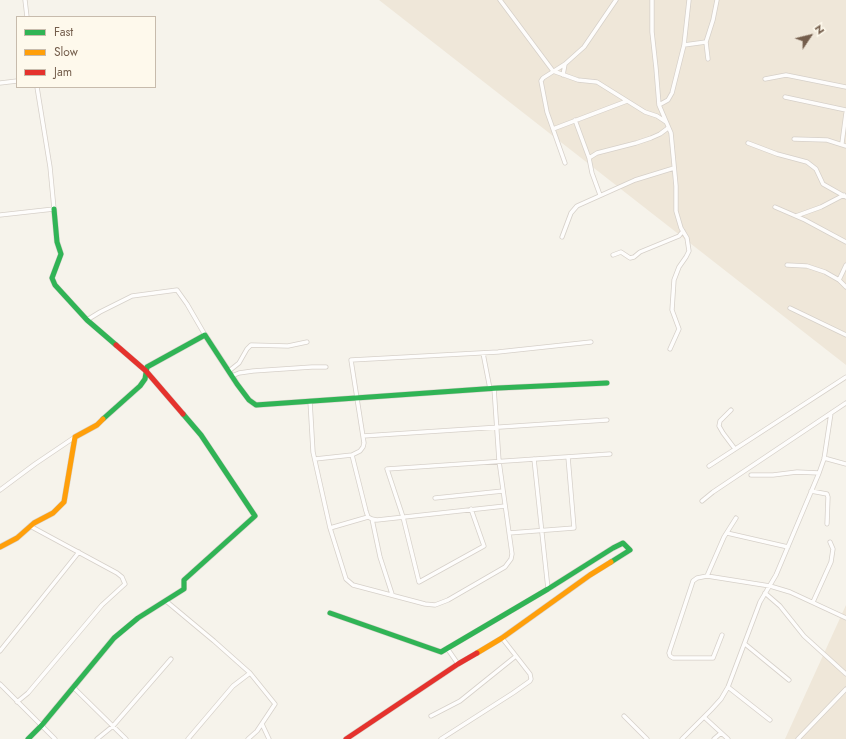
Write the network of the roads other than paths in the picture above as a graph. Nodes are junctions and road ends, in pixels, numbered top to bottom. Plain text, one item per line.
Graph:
1 (25, 0) edge
2 (500, 0) edge
3 (616, 0) edge
4 (652, 0) edge
5 (689, 0) edge
6 (717, 0) edge
7 (27, 16) edge
8 (706, 42) junction
9 (684, 45) junction
10 (708, 59) dead end
11 (565, 64) junction
12 (553, 71) junction
13 (563, 75) junction
14 (765, 80) dead end
15 (16, 81) edge
16 (0, 83) edge
17 (846, 87) edge
18 (37, 88) edge
19 (785, 97) dead end
20 (627, 100) junction
21 (659, 105) junction
22 (846, 111) edge
23 (575, 120) junction
24 (666, 122) junction
25 (668, 128) junction
26 (553, 129) junction
27 (794, 139) dead end
28 (748, 143) dead end
29 (842, 144) junction
30 (846, 146) edge
31 (589, 158) junction
32 (565, 163) dead end
33 (674, 168) junction
34 (600, 195) junction
35 (845, 196) edge
36 (775, 207) dead end
37 (54, 209) junction
38 (0, 215) edge
39 (796, 216) junction
40 (683, 231) junction
41 (562, 236) dead end
42 (846, 242) edge
43 (613, 255) dead end
44 (787, 265) dead end
45 (846, 265) edge
46 (839, 280) junction
47 (846, 287) edge
48 (790, 308) dead end
49 (87, 320) junction
50 (846, 335) edge
51 (205, 336) junction
52 (307, 342) dead end
53 (591, 342) dead end
54 (670, 349) dead end
55 (483, 353) junction
56 (326, 367) dead end
57 (146, 371) junction
58 (229, 371) junction
59 (232, 376) junction
60 (846, 377) edge
61 (607, 383) dead end
62 (492, 389) junction
63 (357, 398) junction
64 (310, 401) junction
65 (846, 403) edge
66 (731, 410) dead end
67 (831, 412) junction
68 (607, 420) dead end
69 (497, 427) junction
70 (363, 436) junction
71 (75, 437) junction
72 (735, 449) junction
73 (610, 454) dead end
74 (352, 455) junction
75 (568, 457) junction
76 (824, 458) junction
77 (315, 459) junction
78 (534, 459) junction
79 (499, 461) junction
80 (846, 464) edge
81 (709, 466) dead end
82 (819, 473) junction
83 (751, 475) dead end
84 (0, 490) edge
85 (503, 491) junction
86 (811, 491) junction
87 (435, 498) dead end
88 (702, 501) dead end
89 (505, 506) junction
90 (471, 509) junction
91 (368, 517) junction
92 (403, 517) junction
93 (736, 518) dead end
94 (372, 520) junction
95 (827, 524) dead end
96 (30, 526) junction
97 (330, 528) junction
98 (542, 531) junction
99 (509, 533) junction
100 (727, 533) junction
101 (830, 542) dead end
102 (0, 546) edge
103 (788, 547) junction
104 (78, 552) junction
105 (707, 576) junction
106 (770, 586) junction
107 (548, 589) junction
108 (765, 593) junction
109 (392, 594) junction
110 (166, 601) junction
111 (813, 602) junction
112 (330, 613) dead end
113 (846, 618) edge
114 (722, 635) dead end
115 (502, 638) junction
116 (745, 644) junction
117 (447, 648) junction
118 (0, 651) edge
119 (516, 656) junction
120 (171, 659) dead end
121 (458, 664) junction
122 (250, 673) junction
123 (846, 674) edge
124 (789, 680) dead end
125 (0, 684) edge
126 (73, 687) junction
127 (728, 687) junction
128 (846, 689) edge
129 (17, 702) junction
130 (431, 716) dead end
131 (624, 716) dead end
132 (704, 717) junction
133 (770, 720) dead end
134 (262, 724) junction
135 (42, 725) junction
136 (113, 726) junction
137 (721, 733) junction
138 (28, 739) edge
139 (55, 739) edge
140 (97, 739) edge
141 (126, 739) edge
142 (188, 739) edge
143 (248, 739) edge
144 (269, 739) edge
145 (346, 739) edge
146 (441, 739) edge
147 (647, 739) edge
148 (682, 739) edge
149 (714, 739) edge
150 (728, 739) edge
151 (798, 739) edge

1 - 7 street
2 - 12 street
3 - 11 street
4 - 21 street
5 - 9 street
6 - 8 street
8 - 9 street
8 - 10 street
9 - 21 street
11 - 12 street
11 - 13 street
12 - 13 street
12 - 26 street
13 - 20 street
14 - 17 street
15 - 16 street
18 - 37 street
19 - 22 street
20 - 23 street
20 - 24 street
21 - 24 street
22 - 29 street
23 - 26 street
23 - 31 street
24 - 25 street
25 - 31 street
25 - 33 street
26 - 32 street
27 - 29 street
28 - 35 street
29 - 30 street
31 - 34 street
33 - 34 street
33 - 40 street
34 - 41 street
35 - 39 street
36 - 39 street
37 - 38 street
37 - 49 street
39 - 42 street
40 - 43 street
40 - 54 street
44 - 46 street
45 - 46 street
46 - 47 street
48 - 50 street
49 - 51 street
49 - 57 street
51 - 57 street
51 - 58 street
52 - 58 street
53 - 55 street
55 - 62 street
55 - 63 street
56 - 59 street
57 - 71 street
57 - 110 street
58 - 59 street
59 - 64 street
60 - 72 street
61 - 62 street
62 - 63 street
62 - 69 street
63 - 64 street
63 - 70 street
64 - 77 street
65 - 67 street
66 - 72 street
67 - 76 street
67 - 88 street
68 - 69 street
69 - 70 street
69 - 79 street
70 - 74 street
71 - 84 street
71 - 96 street
72 - 81 street
73 - 75 street
74 - 77 street
74 - 91 street
75 - 78 street
75 - 98 street
76 - 80 street
76 - 82 street
77 - 97 street
78 - 79 street
78 - 98 street
79 - 85 street
79 - 92 street
82 - 83 street
82 - 86 street
85 - 87 street
85 - 89 street
86 - 95 street
86 - 103 street
89 - 90 street
89 - 99 street
90 - 92 street
90 - 92 street
91 - 94 street
91 - 97 street
92 - 94 street
93 - 100 street
94 - 109 street
96 - 102 street
96 - 104 street
97 - 109 street
98 - 99 street
98 - 107 street
99 - 109 street
100 - 103 street
100 - 105 street
101 - 111 street
103 - 106 street
104 - 118 street
104 - 129 street
105 - 106 street
105 - 114 street
106 - 108 street
106 - 111 street
107 - 115 street
107 - 117 street
108 - 116 street
108 - 123 street
110 - 122 street
110 - 126 street
111 - 113 street
112 - 117 street
115 - 119 street
115 - 121 street
116 - 124 street
116 - 127 street
117 - 121 street
119 - 130 street
119 - 146 street
120 - 136 street
121 - 145 street
122 - 134 street
122 - 142 street
125 - 129 street
126 - 135 street
126 - 136 street
127 - 132 street
127 - 133 street
128 - 151 street
129 - 135 street
131 - 147 street
132 - 137 street
132 - 148 street
134 - 143 street
134 - 144 street
135 - 138 street
135 - 139 street
136 - 140 street
136 - 141 street
137 - 149 street
137 - 150 street

